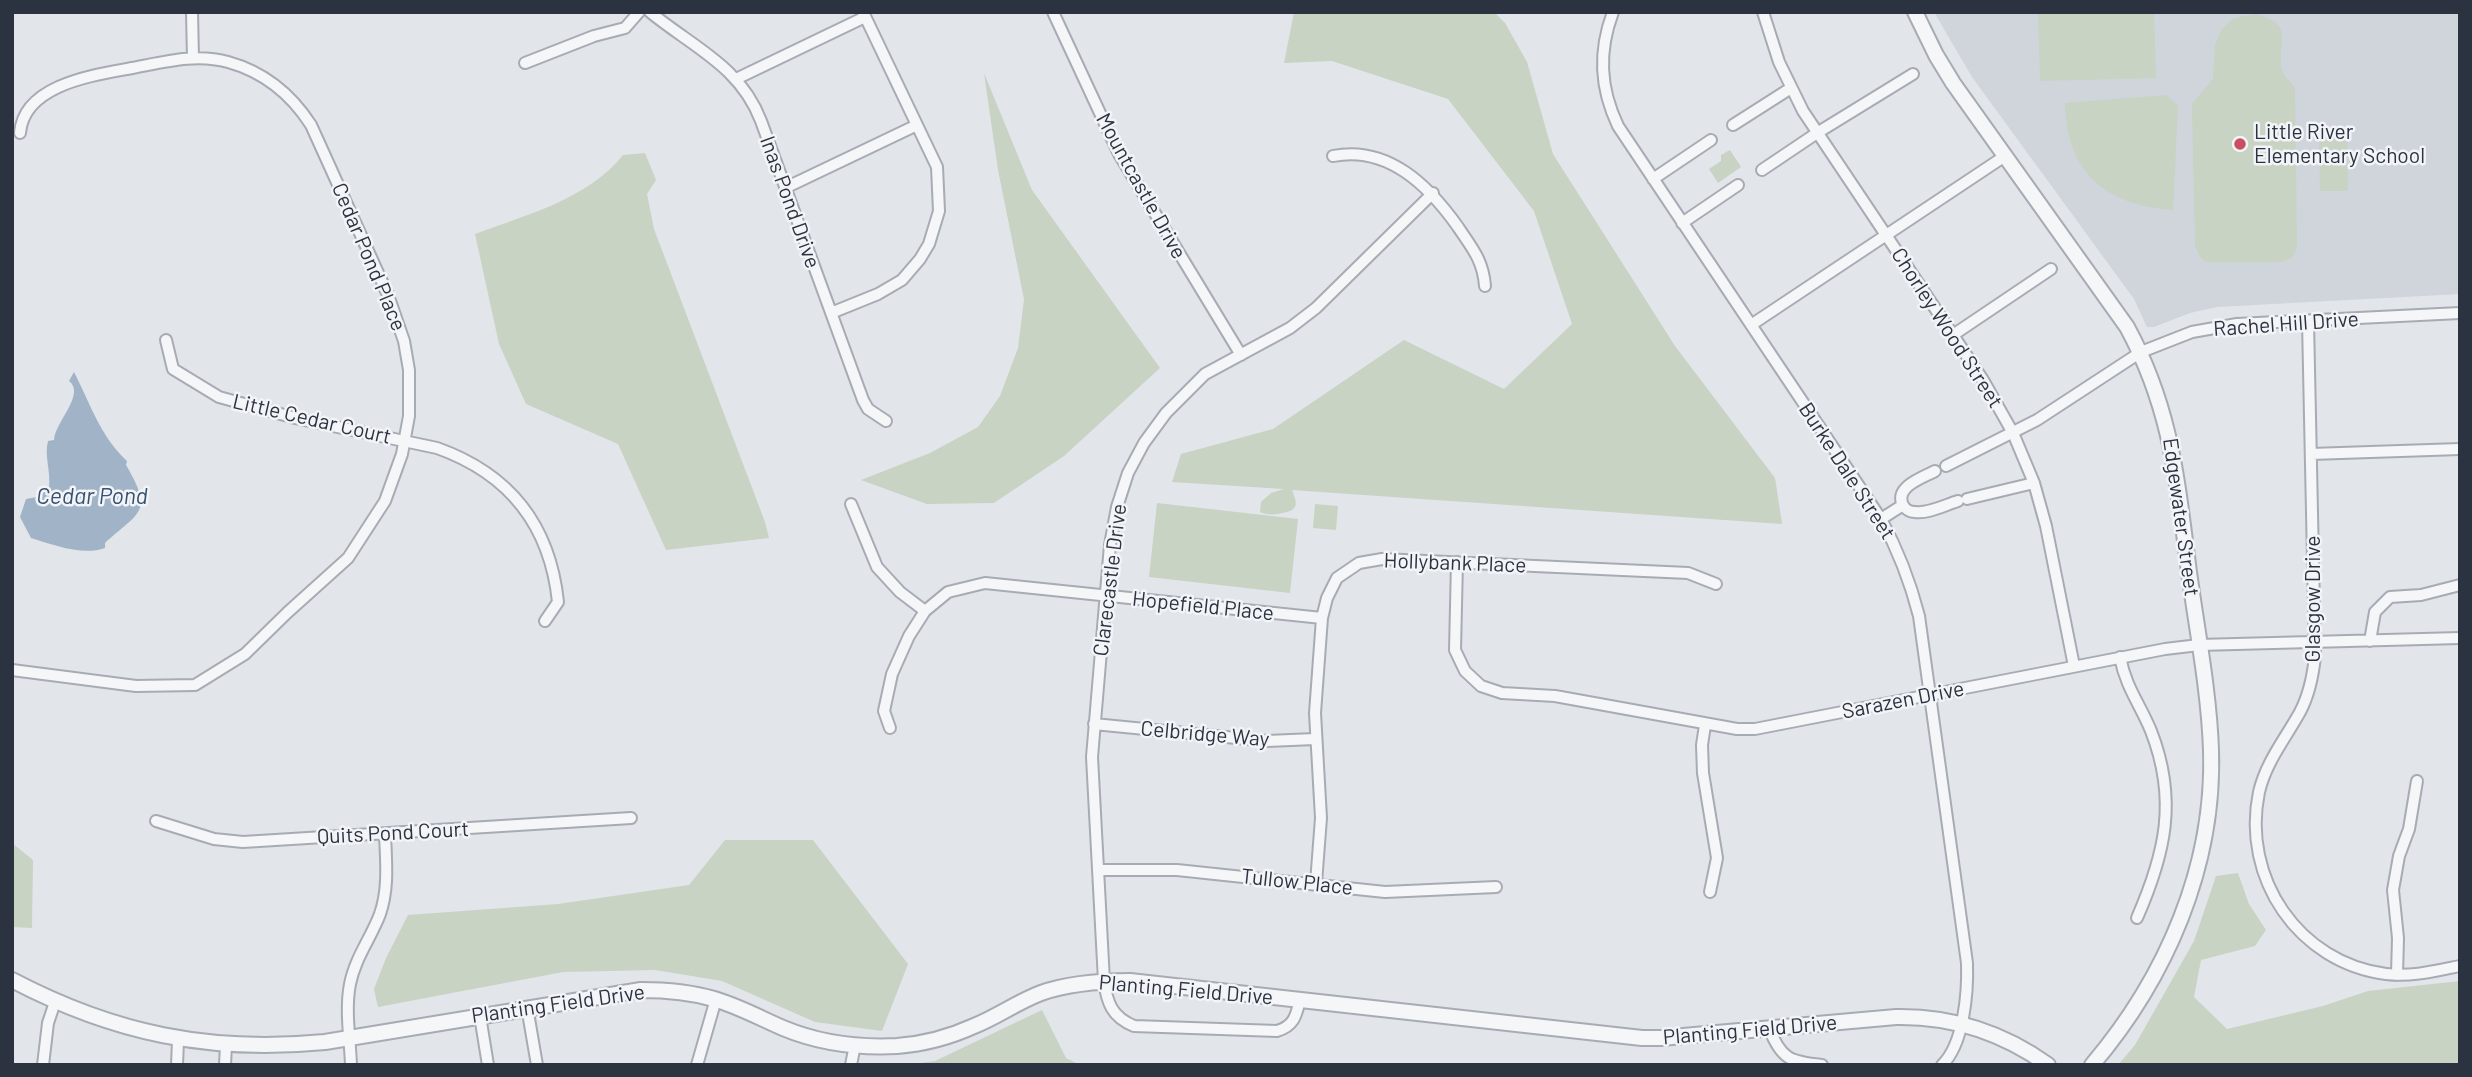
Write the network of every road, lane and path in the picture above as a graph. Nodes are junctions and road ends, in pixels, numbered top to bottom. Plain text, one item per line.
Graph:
1 (192, 12) edge
2 (639, 12) edge
3 (650, 12) edge
4 (1052, 12) edge
5 (1613, 12) edge
6 (1763, 12) edge
7 (1915, 12) edge
8 (864, 15) edge
9 (193, 58) junction
10 (525, 63) dead end
11 (1913, 74) dead end
12 (736, 79) junction
13 (1791, 88) junction
14 (917, 125) junction
15 (1733, 125) dead end
16 (20, 133) dead end
17 (1817, 133) junction
18 (1711, 140) dead end
19 (1333, 156) dead end
20 (2005, 156) junction
21 (1762, 170) dead end
22 (1653, 179) junction
23 (1738, 186) dead end
24 (785, 188) junction
25 (1433, 193) junction
26 (1682, 223) junction
27 (1886, 235) junction
28 (2051, 269) dead end
29 (1485, 286) dead end
30 (831, 313) junction
31 (2460, 313) edge
32 (2308, 321) junction
33 (1752, 325) junction
34 (1953, 335) junction
35 (166, 340) dead end
36 (2141, 352) junction
37 (1241, 355) junction
38 (886, 421) dead end
39 (2013, 433) junction
40 (405, 441) junction
41 (2460, 449) edge
42 (2311, 454) junction
43 (2034, 483) junction
44 (851, 504) dead end
45 (1903, 505) junction
46 (1881, 519) junction
47 (1457, 562) junction
48 (1716, 584) dead end
49 (2460, 585) edge
50 (1106, 596) junction
51 (925, 611) junction
52 (1322, 618) junction
53 (545, 621) dead end
54 (2460, 638) edge
55 (2370, 641) junction
56 (2315, 643) junction
57 (2199, 645) junction
58 (2120, 657) junction
59 (2074, 666) junction
60 (12, 670) edge
61 (1930, 695) junction
62 (1094, 724) junction
63 (1705, 725) junction
64 (890, 728) dead end
65 (1315, 738) junction
66 (2417, 781) dead end
67 (632, 818) dead end
68 (156, 821) dead end
69 (385, 834) junction
70 (1098, 870) junction
71 (1316, 883) junction
72 (1496, 887) dead end
73 (1710, 892) dead end
74 (2137, 918) dead end
75 (2460, 966) edge
76 (2397, 975) junction
77 (12, 980) edge
78 (1104, 981) junction
79 (716, 999) junction
80 (1300, 1000) junction
81 (55, 1002) junction
82 (527, 1007) junction
83 (480, 1016) junction
84 (1961, 1023) junction
85 (1769, 1028) junction
86 (350, 1038) junction
87 (178, 1040) junction
88 (226, 1045) junction
89 (855, 1045) junction
90 (43, 1065) edge
91 (177, 1065) edge
92 (225, 1065) edge
93 (351, 1065) edge
94 (488, 1065) edge
95 (537, 1065) edge
96 (697, 1065) edge
97 (851, 1065) edge
98 (1822, 1065) edge
99 (1942, 1065) edge
100 (2048, 1065) edge
101 (2092, 1065) edge

1 - 9 street
2 - 10 street
3 - 12 street, Inas Pond Drive
4 - 37 street, Mountcastle Drive
5 - 22 street, Burke Dale Street
6 - 13 street, Chorley Wood Street
7 - 20 street, Edgewater Street
8 - 12 street
8 - 14 street
9 - 16 street, Cedar Pond Place
9 - 40 street, Cedar Pond Place
11 - 17 street
12 - 24 street, Inas Pond Drive
13 - 15 street
13 - 17 street, Chorley Wood Street
14 - 24 street
14 - 30 street
17 - 21 street
17 - 27 street, Chorley Wood Street
18 - 22 street
19 - 25 street
20 - 27 street
20 - 36 street, Edgewater Street
22 - 26 street, Burke Dale Street
23 - 26 street
24 - 30 street, Inas Pond Drive
25 - 29 street
25 - 37 street, Clarecastle Drive
26 - 33 street, Burke Dale Street
27 - 33 street
27 - 34 street, Chorley Wood Street
28 - 34 street
30 - 38 street, Inas Pond Drive
31 - 32 street, Rachel Hill Drive
32 - 36 street, Rachel Hill Drive
32 - 42 street, Glasgow Drive
33 - 46 street, Burke Dale Street
34 - 39 street, Chorley Wood Street
35 - 40 street, Little Cedar Court
36 - 39 street, Rachel Hill Drive
36 - 57 street, Edgewater Street
37 - 50 street, Clarecastle Drive
39 - 43 street, Chorley Wood Street
39 - 45 street, Rachel Hill Drive
40 - 53 street, Little Cedar Court
40 - 60 street, Cedar Pond Place
41 - 42 street
42 - 56 street, Glasgow Drive
43 - 45 street
43 - 59 street, Chorley Wood Street
44 - 51 street
45 - 46 street
46 - 61 street, Burke Dale Street
47 - 48 street, Hollybank Place
47 - 52 street, Hollybank Place
47 - 63 street, Sarazen Drive
49 - 55 street
50 - 51 street, Hopefield Place
50 - 52 street, Hopefield Place
50 - 62 street, Clarecastle Drive
51 - 64 street, Hopefield Place
52 - 65 street, Hollybank Place
54 - 55 street, Sarazen Drive
55 - 56 street, Sarazen Drive
56 - 57 street, Sarazen Drive
56 - 76 street, Glasgow Drive
57 - 58 street, Sarazen Drive
57 - 101 street, Edgewater Street
58 - 59 street, Sarazen Drive
58 - 74 street
59 - 61 street, Sarazen Drive
61 - 63 street, Sarazen Drive
61 - 84 street, Burke Dale Street
62 - 65 street, Celbridge Way
62 - 70 street, Clarecastle Drive
63 - 73 street
65 - 71 street, Hollybank Place
66 - 76 street
67 - 69 street, Quits Pond Court
68 - 69 street, Quits Pond Court
69 - 86 street
70 - 71 street, Tullow Place
70 - 78 street, Clarecastle Drive
71 - 72 street, Tullow Place
75 - 76 street, Glasgow Drive
77 - 81 street, Planting Field Drive
78 - 80 street, Planting Field Drive
78 - 80 street, Clarecastle Drive
78 - 89 street, Planting Field Drive
79 - 82 street, Planting Field Drive
79 - 89 street, Planting Field Drive
79 - 96 street
80 - 85 street, Planting Field Drive
81 - 87 street, Planting Field Drive
81 - 90 street
82 - 83 street, Planting Field Drive
82 - 95 street
83 - 86 street, Planting Field Drive
83 - 94 street
84 - 85 street, Planting Field Drive
84 - 99 street, Burke Dale Street
84 - 100 street, Planting Field Drive
85 - 98 street
86 - 88 street, Planting Field Drive
86 - 93 street
87 - 88 street, Planting Field Drive
87 - 91 street
88 - 92 street
89 - 97 street

